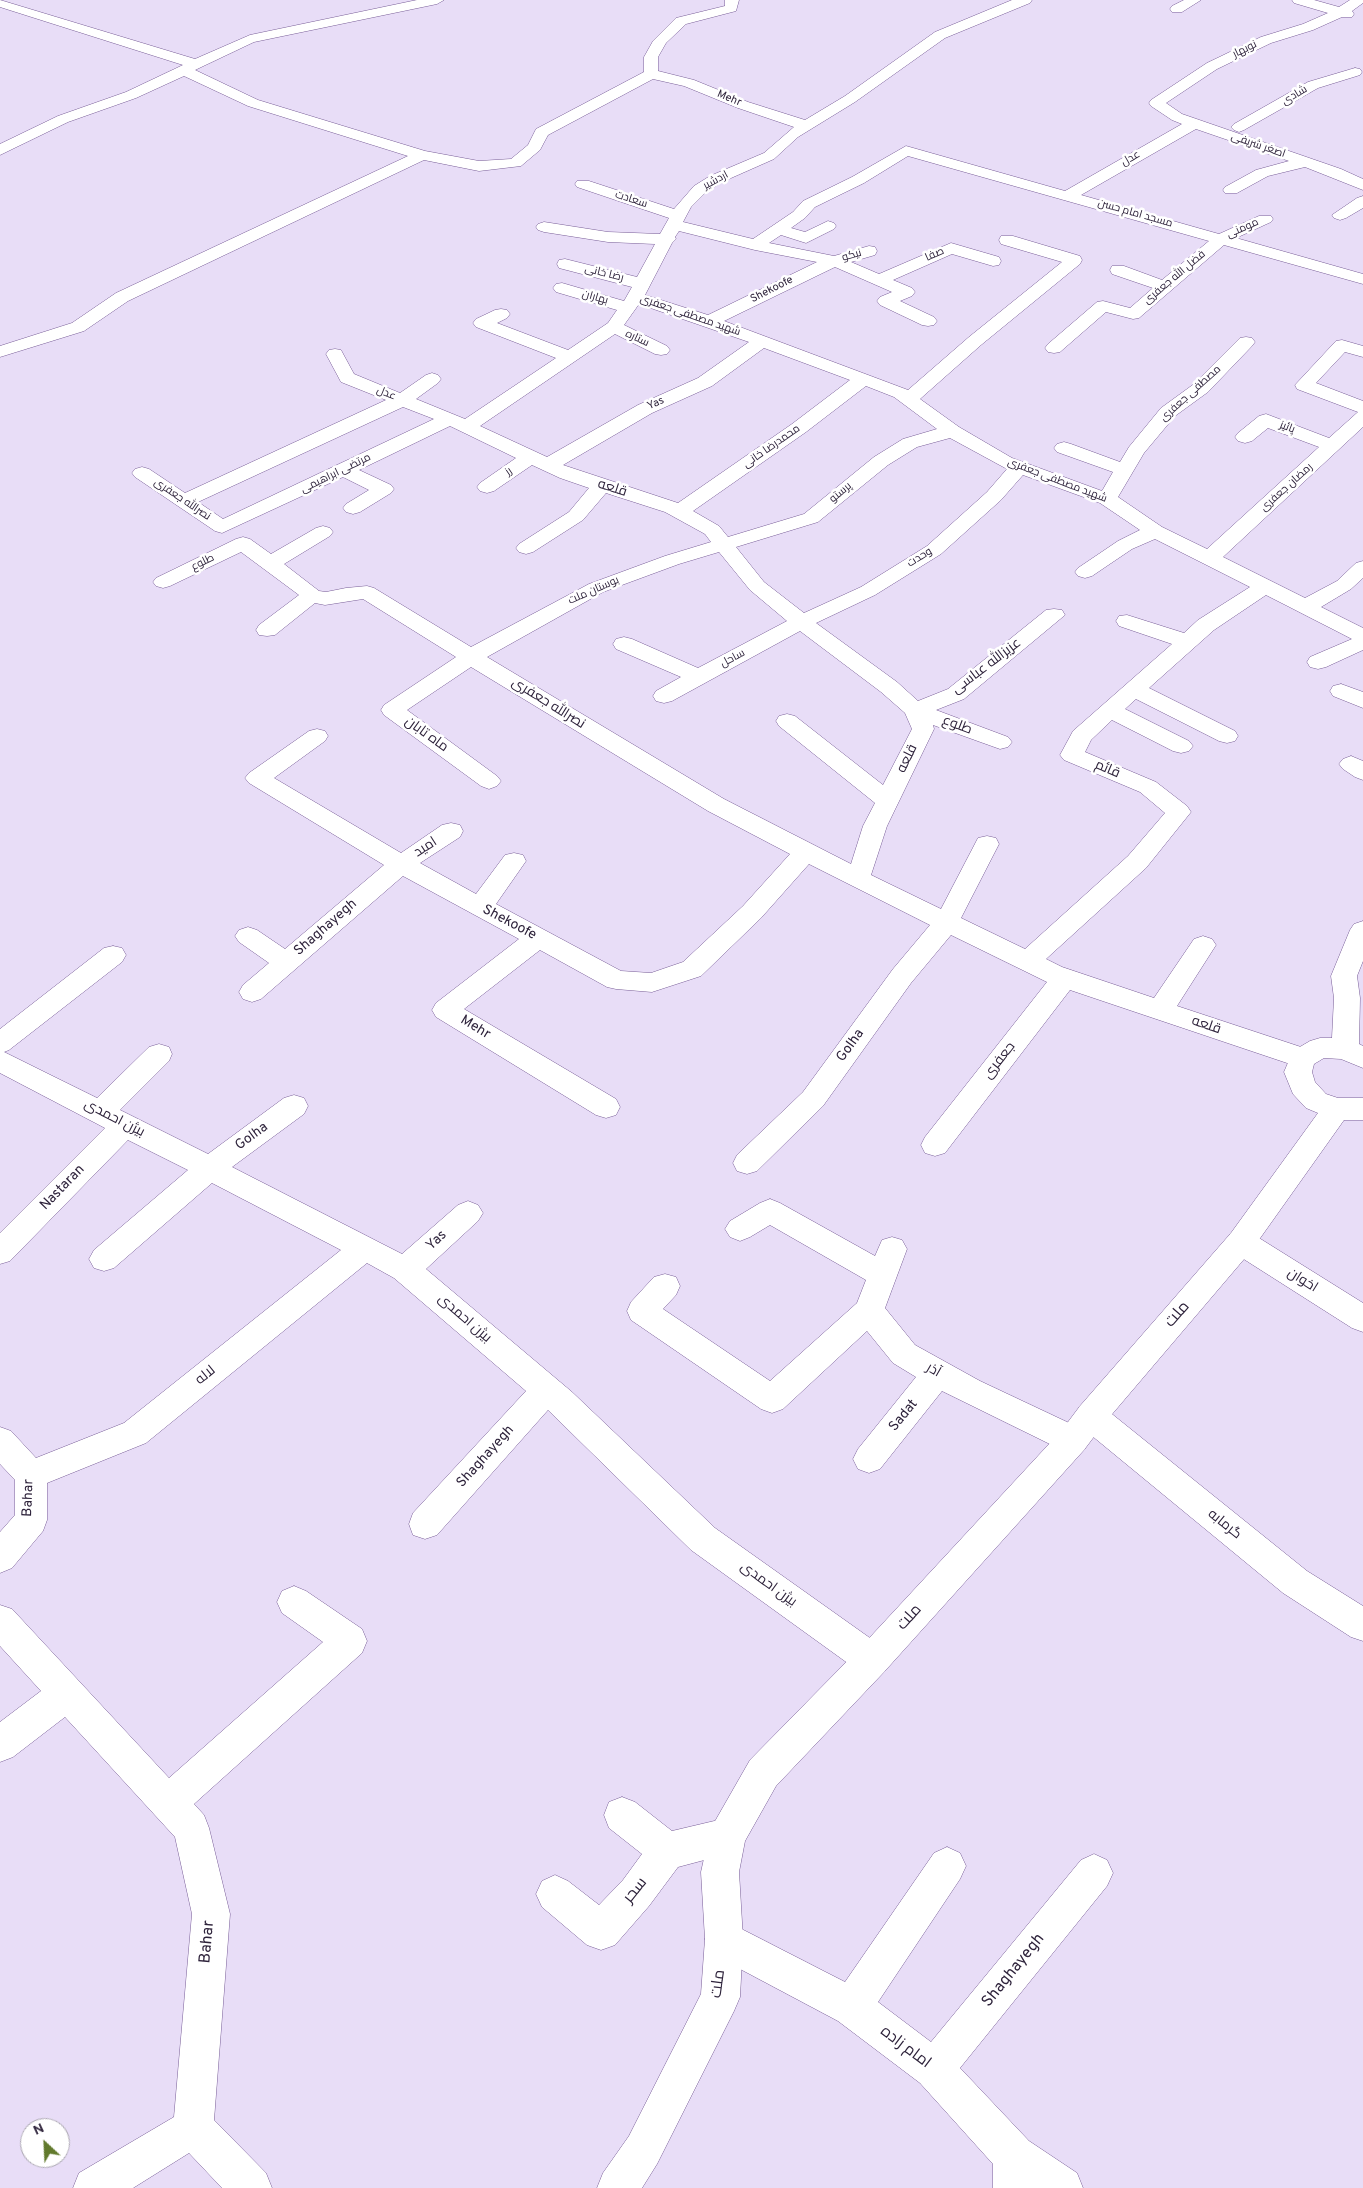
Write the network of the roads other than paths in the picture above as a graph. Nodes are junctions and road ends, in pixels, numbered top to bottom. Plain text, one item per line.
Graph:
1 (437, 0) edge
2 (732, 0) edge
3 (1025, 0) edge
4 (1194, 0) edge
5 (1298, 0) edge
6 (1359, 0) edge
7 (0, 4) edge
8 (1177, 10) dead end
9 (1341, 12) junction
10 (1363, 19) edge
11 (189, 67) junction
12 (1360, 71) edge
13 (651, 74) junction
14 (1156, 103) joint
15 (1194, 124) junction
16 (807, 126) junction
17 (1239, 127) dead end
18 (0, 150) edge
19 (422, 155) junction
20 (1305, 162) junction
21 (1363, 166) edge
22 (1348, 178) junction
23 (583, 184) dead end
24 (1363, 185) edge
25 (1231, 190) dead end
26 (1068, 195) junction
27 (1363, 201) edge
28 (1340, 215) dead end
29 (1265, 220) dead end
30 (828, 226) dead end
31 (544, 227) dead end
32 (674, 227) junction
33 (780, 228) junction
34 (1222, 239) junction
35 (1007, 240) dead end
36 (755, 245) junction
37 (869, 251) dead end
38 (835, 261) junction
39 (993, 261) dead end
40 (565, 264) dead end
41 (1118, 270) dead end
42 (1363, 279) edge
43 (879, 280) junction
44 (1165, 287) junction
45 (562, 288) dead end
46 (635, 296) junction
47 (501, 314) dead end
48 (710, 321) junction
49 (928, 322) dead end
50 (614, 328) junction
51 (762, 341) junction
52 (1246, 342) dead end
53 (1054, 348) dead end
54 (661, 350) dead end
55 (0, 352) edge
56 (1363, 352) edge
57 (335, 354) dead end
58 (570, 357) junction
59 (432, 379) dead end
60 (864, 379) junction
61 (909, 399) junction
62 (402, 400) junction
63 (1363, 408) edge
64 (1363, 417) edge
65 (457, 423) junction
66 (952, 431) junction
67 (1245, 437) dead end
68 (1333, 446) junction
69 (1064, 448) dead end
70 (539, 461) junction
71 (1020, 467) junction
72 (344, 470) junction
73 (1125, 470) junction
74 (142, 473) dead end
75 (602, 485) junction
76 (487, 487) dead end
77 (1107, 499) junction
78 (183, 501) junction
79 (353, 508) dead end
80 (679, 512) junction
81 (222, 527) joint
82 (1155, 531) junction
83 (323, 532) dead end
84 (725, 545) junction
85 (526, 548) dead end
86 (1209, 559) junction
87 (270, 564) junction
88 (1363, 568) edge
89 (1085, 572) dead end
90 (163, 582) dead end
91 (1265, 587) junction
92 (312, 595) junction
93 (1305, 607) junction
94 (1054, 615) dead end
95 (1127, 621) dead end
96 (801, 622) junction
97 (267, 630) dead end
98 (1363, 636) edge
99 (1187, 642) junction
100 (1363, 642) edge
101 (624, 644) dead end
102 (472, 656) junction
103 (1318, 662) dead end
104 (699, 677) junction
105 (1134, 689) junction
106 (1342, 691) dead end
107 (664, 696) dead end
108 (1363, 701) edge
109 (915, 710) junction
110 (1110, 710) junction
111 (787, 720) dead end
112 (317, 736) dead end
113 (1227, 736) dead end
114 (1000, 742) dead end
115 (1180, 746) dead end
116 (489, 780) dead end
117 (888, 800) junction
118 (451, 831) dead end
119 (987, 844) dead end
120 (806, 852) junction
121 (514, 861) dead end
122 (401, 864) junction
123 (857, 878) junction
124 (480, 907) junction
125 (947, 922) junction
126 (1363, 930) edge
127 (248, 936) dead end
128 (538, 938) junction
129 (1203, 945) dead end
130 (113, 955) dead end
131 (1028, 961) junction
132 (286, 962) junction
133 (1065, 978) junction
134 (252, 992) dead end
135 (1355, 1002) edge
136 (1160, 1010) junction
137 (0, 1043) edge
138 (1354, 1053) edge
139 (159, 1054) dead end
140 (1303, 1058) junction
141 (0, 1060) edge
142 (294, 1106) dead end
143 (606, 1107) dead end
144 (1349, 1109) edge
145 (113, 1118) junction
146 (935, 1145) dead end
147 (748, 1164) dead end
148 (210, 1168) junction
149 (468, 1213) dead end
150 (740, 1229) dead end
151 (1241, 1242) junction
152 (365, 1248) junction
153 (0, 1252) edge
154 (104, 1259) dead end
155 (405, 1269) junction
156 (665, 1286) dead end
157 (868, 1311) junction
158 (1363, 1320) edge
159 (938, 1374) junction
160 (547, 1390) junction
161 (1082, 1428) junction
162 (0, 1441) edge
163 (869, 1459) dead end
164 (31, 1475) junction
165 (425, 1524) dead end
166 (0, 1557) edge
167 (294, 1602) dead end
168 (0, 1621) edge
169 (1363, 1625) edge
170 (872, 1660) junction
171 (67, 1694) junction
172 (0, 1744) edge
173 (168, 1803) junction
174 (622, 1815) dead end
175 (727, 1836) junction
176 (666, 1851) junction
177 (947, 1866) dead end
178 (1094, 1874) dead end
179 (555, 1894) dead end
180 (724, 1939) junction
181 (852, 2007) junction
182 (934, 2069) junction
183 (193, 2128) junction
184 (1014, 2172) edge
185 (94, 2188) edge
186 (251, 2188) edge
187 (618, 2188) edge
188 (1062, 2188) edge

1 - 11 street
2 - 13 street
3 - 16 street, اردشیر
4 - 8 street
5 - 9 street
6 - 9 street, نوبهار
7 - 11 street
9 - 10 street
9 - 14 street, نوبهار
11 - 18 street
11 - 19 street
12 - 17 street, شادی
13 - 16 street, Mehr
13 - 19 street
14 - 15 street, اصغر شریفی
15 - 20 street, اصغر شریفی
15 - 26 street, عدل
16 - 32 street, اردشیر
19 - 55 street
20 - 22 street, اصغر شریفی
20 - 25 street
21 - 22 street
22 - 24 street, اصغر شریفی
23 - 32 street, سعادت
26 - 33 street, مسجد امام حسن
26 - 34 street, مسجد امام حسن
27 - 28 street
29 - 34 street, مومنی
30 - 33 street
31 - 32 street
32 - 36 street
32 - 46 street, اردشیر
33 - 36 street
34 - 42 street, مسجد امام حسن
34 - 44 street, فضل الله جعفری
35 - 61 street
36 - 38 street
37 - 38 street, نیکو
38 - 43 street
38 - 48 street, Shekoofe
39 - 43 street, صفا
40 - 46 street, رضا خانی
41 - 44 street
43 - 49 street
44 - 53 street, فضل الله جعفری
45 - 46 street, بهاران
46 - 48 street, شهید مصطفی جعفری
46 - 50 street, اردشیر
47 - 58 street
48 - 51 street, شهید مصطفی جعفری
50 - 54 street, ستاره
50 - 58 street, اردشیر
51 - 60 street, شهید مصطفی جعفری
51 - 70 street, Yas
52 - 73 street, مصطفی جعفری
56 - 63 street
57 - 62 street, عدل
58 - 65 street, اردشیر
59 - 62 street
60 - 61 street, شهید مصطفی جعفری
60 - 80 street, محمدرضا خانی
61 - 66 street, شهید مصطفی جعفری
62 - 65 street, عدل
62 - 78 street
64 - 68 street, رمضان جعفری
65 - 70 street, قلعه
65 - 72 street, مرتضی ابراهیمی
66 - 71 street, شهید مصطفی جعفری
66 - 84 street, پرستو
67 - 68 street, پائیز
68 - 86 street, رمضان جعفری
69 - 73 street
70 - 75 street, قلعه
70 - 76 street, رز
71 - 77 street, شهید مصطفی جعفری
71 - 96 street, وحدت
72 - 79 street
72 - 81 street, مرتضی ابراهیمی
73 - 77 street, مصطفی جعفری
74 - 78 street, نصرالله جعفری
75 - 80 street, قلعه
75 - 85 street
77 - 82 street, شهید مصطفی جعفری
78 - 81 street, نصرالله جعفری
80 - 84 street, قلعه
82 - 86 street, شهید مصطفی جعفری
82 - 89 street
83 - 87 street
84 - 96 street, قلعه
84 - 102 street, بوستان ملت
86 - 91 street, شهید مصطفی جعفری
87 - 90 street, طلوع
87 - 92 street
88 - 93 street
91 - 93 street, شهید مصطفی جعفری
91 - 99 street, قائم
92 - 97 street
92 - 102 street, نصرالله جعفری
93 - 98 street, شهید مصطفی جعفری
94 - 109 street, عزیزالله عباسی
95 - 99 street
96 - 104 street, ساحل
96 - 109 street, قلعه
99 - 105 street, قائم
100 - 103 street
101 - 104 street
102 - 116 street, ماه تابان
102 - 120 street, نصرالله جعفری
104 - 107 street, ساحل
105 - 110 street, قائم
105 - 113 street
106 - 108 street
109 - 114 street, طلوع
109 - 117 street, قلعه
110 - 115 street
110 - 131 street, قائم
111 - 117 street
112 - 122 street, Shekoofe
117 - 123 street, قلعه
118 - 122 street, امید
119 - 125 street, Golha
120 - 123 street, نصرالله جعفری
120 - 128 street, Shekoofe
121 - 124 street
122 - 124 street, Shekoofe
122 - 132 street, Shaghayegh
123 - 125 street, قلعه
124 - 128 street, Shekoofe
125 - 131 street, قلعه
125 - 147 street, Golha
126 - 135 street
127 - 132 street
128 - 143 street, Mehr
129 - 136 street
130 - 137 street
131 - 133 street, قلعه
132 - 134 street, Shaghayegh
133 - 136 street, قلعه
133 - 146 street, جعفری
135 - 138 street
136 - 140 street, قلعه
138 - 140 street
139 - 145 street, Nastaran
140 - 144 street
141 - 145 street, بیژن احمدی
142 - 148 street, Golha
144 - 151 street, ملت
145 - 148 street, بیژن احمدی
145 - 153 street, Nastaran
148 - 152 street, بیژن احمدی
148 - 154 street, Golha
149 - 155 street, Yas
150 - 157 street
151 - 158 street, اخوان
151 - 161 street, ملت
152 - 155 street, بیژن احمدی
152 - 164 street, لاله
155 - 160 street, بیژن احمدی
156 - 157 street
157 - 159 street, آذر
159 - 161 street, آذر
159 - 163 street, Sadat
160 - 165 street, Shaghayegh
160 - 170 street, بیژن احمدی
161 - 169 street, گرمابه
161 - 170 street, ملت
162 - 164 street, Bahar
164 - 166 street, Bahar
167 - 173 street
168 - 171 street, Bahar
170 - 175 street, ملت
171 - 172 street
171 - 173 street, Bahar
173 - 183 street, Bahar
174 - 176 street
175 - 176 street
175 - 180 street, ملت
176 - 179 street, سحر
177 - 181 street
178 - 182 street, Shaghayegh
180 - 181 street, امام زاده
180 - 187 street, ملت
181 - 182 street, امام زاده
182 - 184 street, امام زاده
183 - 185 street
183 - 186 street
184 - 188 street, امام زاده

